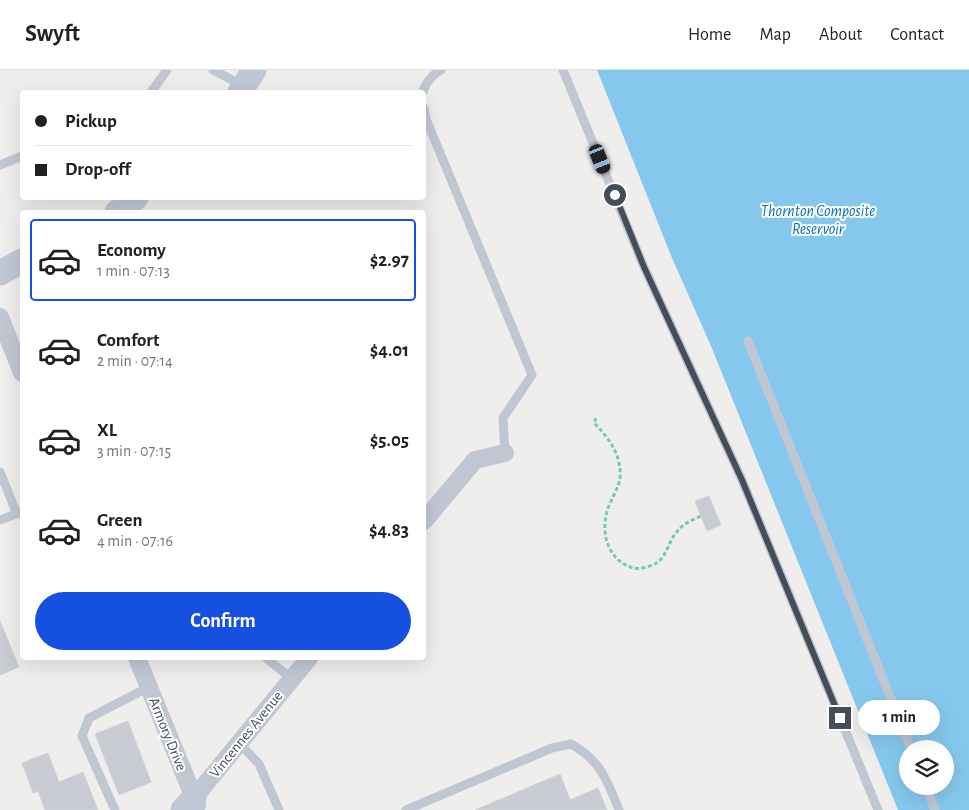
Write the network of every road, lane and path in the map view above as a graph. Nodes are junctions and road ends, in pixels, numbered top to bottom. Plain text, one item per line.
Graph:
1 (167, 70) edge
2 (213, 70) edge
3 (442, 70) edge
4 (563, 70) edge
5 (246, 83) edge
6 (152, 90) edge
7 (423, 90) edge
8 (426, 119) edge
9 (20, 157) edge
10 (0, 165) edge
11 (133, 200) edge
12 (119, 210) edge
13 (20, 262) edge
14 (0, 272) edge
15 (0, 317) edge
16 (748, 341) dead end
17 (20, 368) edge
18 (596, 418) dead end
19 (505, 453) joint
20 (0, 472) edge
21 (20, 512) edge
22 (426, 514) edge
23 (701, 516) dead end
24 (0, 520) edge
25 (138, 660) edge
26 (268, 660) edge
27 (307, 660) edge
28 (291, 678) junction
29 (149, 687) junction
30 (907, 740) edge
31 (238, 742) junction
32 (930, 795) edge
33 (192, 806) edge
34 (115, 810) edge
35 (279, 810) edge
36 (406, 810) edge
37 (619, 810) edge
38 (878, 810) edge
39 (936, 810) edge

1 - 6 lane
2 - 5 lane
3 - 7 lane
4 - 38 lane
8 - 19 lane
9 - 10 lane
11 - 12 street
13 - 14 street
15 - 17 street
16 - 30 lane
18 - 23 path
19 - 22 street
20 - 21 lane
21 - 24 lane
25 - 29 street, Armory Drive
26 - 28 lane
27 - 28 street, Vincennes Avenue
28 - 31 street, Vincennes Avenue
29 - 33 street, Armory Drive
29 - 34 lane
31 - 33 street, Vincennes Avenue
31 - 35 lane
32 - 39 lane
36 - 37 lane

